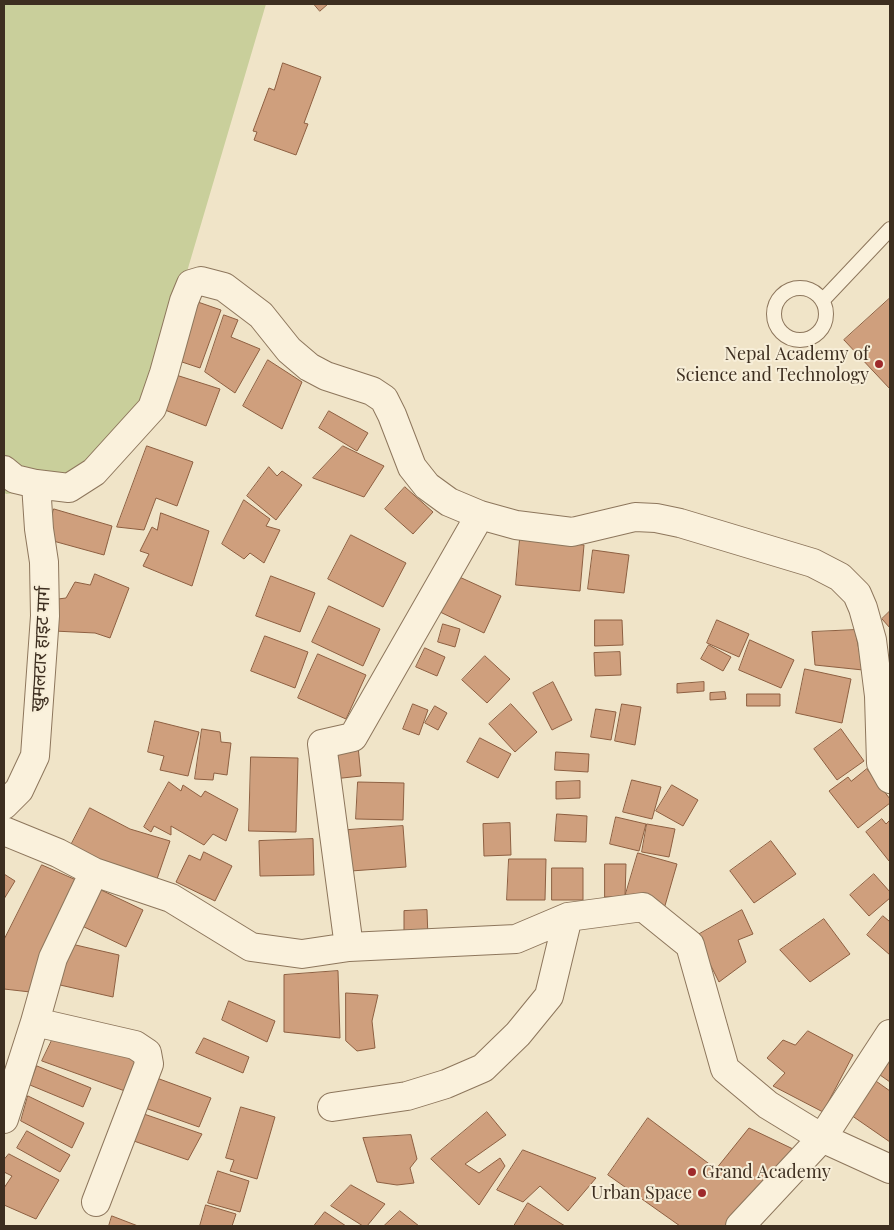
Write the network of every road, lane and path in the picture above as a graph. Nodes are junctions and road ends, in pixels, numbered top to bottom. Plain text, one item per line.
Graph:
1 (890, 229) edge
2 (823, 300) dead end
3 (4, 470) edge
4 (36, 484) junction
5 (480, 515) junction
6 (890, 779) edge
7 (4, 805) edge
8 (4, 831) edge
9 (94, 872) junction
10 (568, 917) junction
11 (349, 947) junction
12 (35, 1022) junction
13 (890, 1034) edge
14 (332, 1107) dead end
15 (4, 1119) edge
16 (822, 1138) junction
17 (890, 1169) edge
18 (96, 1202) dead end
19 (740, 1226) edge

1 - 2 lane
3 - 4 street
4 - 5 street
4 - 7 street, खुमलटार हाइट मार्ग
5 - 6 street
5 - 11 street
8 - 9 street
9 - 11 street
9 - 12 street
10 - 11 street
10 - 14 street
10 - 16 street
12 - 15 street
12 - 18 street
13 - 16 street
16 - 17 street
16 - 19 street

